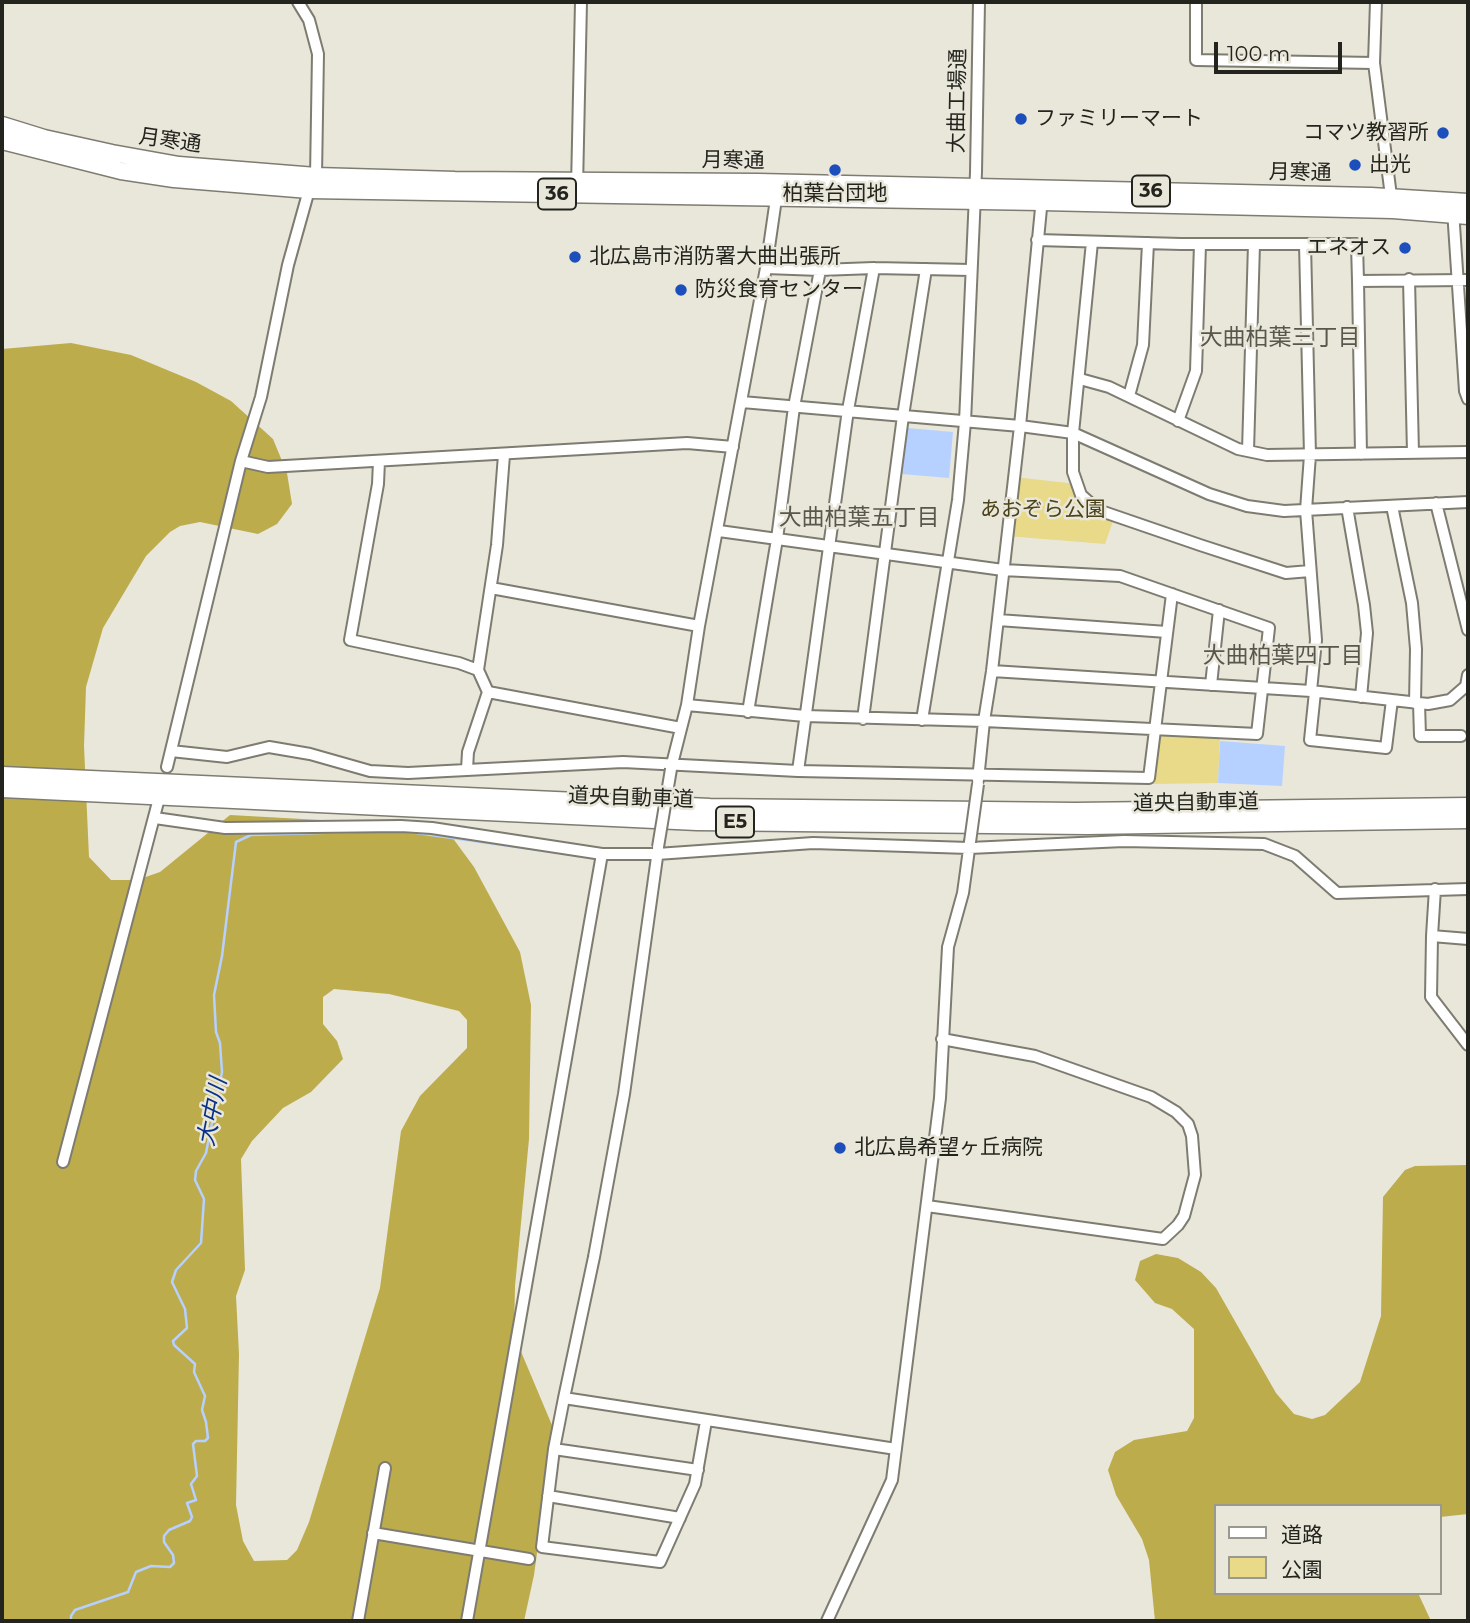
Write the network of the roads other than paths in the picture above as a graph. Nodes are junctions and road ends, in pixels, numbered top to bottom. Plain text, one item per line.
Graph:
1 (298, 2) edge
2 (580, 2) edge
3 (979, 2) edge
4 (1196, 2) edge
5 (1376, 2) edge
6 (1374, 63) junction
7 (2, 125) edge
8 (2, 141) edge
9 (313, 183) junction
10 (577, 187) junction
11 (777, 190) junction
12 (975, 195) junction
13 (1042, 195) junction
14 (1392, 203) junction
15 (1461, 208) edge
16 (1037, 240) junction
17 (1092, 242) junction
18 (1148, 243) junction
19 (1200, 244) junction
20 (1254, 244) junction
21 (1305, 244) junction
22 (766, 268) junction
23 (874, 268) junction
24 (926, 269) junction
25 (820, 270) junction
26 (971, 270) junction
27 (1409, 279) junction
28 (1463, 279) edge
29 (1358, 281) junction
30 (1466, 369) edge
31 (1080, 379) junction
32 (1129, 396) junction
33 (1468, 399) edge
34 (742, 402) junction
35 (794, 407) junction
36 (848, 410) junction
37 (903, 415) junction
38 (1178, 421) junction
39 (965, 422) junction
40 (1020, 426) junction
41 (1073, 433) junction
42 (733, 447) junction
43 (1248, 451) junction
44 (1468, 452) edge
45 (1413, 453) junction
46 (1361, 454) junction
47 (504, 455) junction
48 (1310, 455) junction
49 (241, 461) junction
50 (379, 461) junction
51 (1468, 502) edge
52 (1436, 503) junction
53 (1392, 506) junction
54 (1347, 507) junction
55 (1306, 510) junction
56 (719, 531) junction
57 (777, 539) junction
58 (831, 547) junction
59 (885, 555) junction
60 (947, 563) junction
61 (1003, 570) junction
62 (1310, 571) junction
63 (491, 587) junction
64 (1172, 594) junction
65 (1219, 610) junction
66 (998, 620) junction
67 (699, 626) junction
68 (1468, 630) edge
69 (1167, 632) junction
70 (478, 670) junction
71 (992, 671) junction
72 (1468, 675) edge
73 (1161, 681) junction
74 (1211, 685) junction
75 (1263, 688) junction
76 (488, 692) junction
77 (1313, 692) junction
78 (1361, 697) junction
79 (1392, 700) junction
80 (1417, 703) junction
81 (687, 705) junction
82 (748, 712) junction
83 (805, 716) junction
84 (863, 719) junction
85 (922, 720) junction
86 (984, 721) junction
87 (681, 728) junction
88 (1156, 729) junction
89 (1461, 736) dead end
90 (171, 751) junction
91 (672, 766) junction
92 (167, 767) dead end
93 (467, 769) junction
94 (798, 771) junction
95 (2, 775) edge
96 (979, 779) junction
97 (2, 789) edge
98 (158, 802) dead end
99 (1468, 806) edge
100 (155, 818) junction
101 (1468, 820) edge
102 (970, 845) junction
103 (658, 851) junction
104 (602, 854) junction
105 (1435, 889) junction
106 (1468, 889) edge
107 (1432, 936) junction
108 (1468, 939) edge
109 (942, 1039) junction
110 (1468, 1045) edge
111 (63, 1162) dead end
112 (927, 1206) junction
113 (564, 1398) junction
114 (706, 1421) junction
115 (554, 1449) junction
116 (896, 1449) junction
117 (385, 1468) dead end
118 (698, 1470) junction
119 (548, 1496) junction
120 (680, 1518) junction
121 (373, 1533) junction
122 (479, 1550) junction
123 (529, 1559) dead end
124 (358, 1621) edge
125 (467, 1621) edge
126 (827, 1621) edge

1 - 9 street
2 - 10 street
3 - 12 street, 大曲工場通
4 - 6 street
5 - 6 street
6 - 14 street
7 - 9 highway, 月寒通 / 36
8 - 9 highway, 月寒通 / 36
9 - 10 highway, 月寒通 / 36
9 - 49 street
10 - 11 highway, 月寒通 / 36
11 - 12 highway, 月寒通 / 36
11 - 22 street
12 - 13 highway, 月寒通 / 36
12 - 26 street, 大曲工場通
13 - 14 highway, 月寒通 / 36
13 - 16 street
14 - 15 highway, 月寒通 / 36
15 - 28 street
16 - 17 street
16 - 40 street
17 - 18 street
17 - 31 street
18 - 19 street
18 - 32 street
19 - 20 street
19 - 38 street
20 - 21 street
20 - 43 street
21 - 29 street
21 - 48 street
22 - 25 street
22 - 34 street
23 - 24 street
23 - 25 street
23 - 36 street
24 - 26 street
24 - 37 street
25 - 35 street
26 - 39 street, 大曲工場通
27 - 28 street
27 - 29 street
27 - 45 street
28 - 30 street
29 - 46 street
30 - 33 street
31 - 32 street
31 - 41 street
32 - 38 street
34 - 35 street
34 - 42 street
35 - 36 street
35 - 57 street
36 - 37 street
36 - 58 street
37 - 39 street
37 - 59 street
38 - 43 street
39 - 40 street
39 - 60 street, 大曲工場通
40 - 41 street
40 - 61 street
41 - 55 street
41 - 62 street
42 - 47 street
42 - 56 street
43 - 48 street
44 - 45 street
45 - 46 street
46 - 48 street
47 - 50 street
47 - 63 street
48 - 55 street
49 - 50 street
49 - 90 street
50 - 70 street
51 - 52 street
52 - 53 street
52 - 68 street
53 - 54 street
53 - 80 street
54 - 55 street
54 - 78 street
55 - 62 street
56 - 57 street
56 - 67 street
57 - 58 street
57 - 82 street
58 - 59 street
58 - 83 street
59 - 60 street
59 - 84 street
60 - 61 street
60 - 85 street, 大曲工場通
61 - 64 street
61 - 66 street
62 - 77 street
63 - 67 street
63 - 70 street
64 - 65 street
64 - 69 street
65 - 74 street
65 - 75 street
66 - 69 street
66 - 71 street
67 - 81 street
69 - 73 street
70 - 76 street
71 - 73 street
71 - 86 street
72 - 80 street
73 - 74 street
73 - 88 street
74 - 75 street
75 - 77 street
75 - 88 street
76 - 87 street
76 - 93 street
77 - 78 street
77 - 79 street
78 - 79 street
79 - 80 street
80 - 89 street
81 - 82 street
81 - 87 street
82 - 83 street
83 - 84 street
83 - 94 street
84 - 85 street
85 - 86 street
86 - 88 street
86 - 96 street
87 - 91 street
88 - 96 street
90 - 92 street
90 - 93 street
91 - 93 street
91 - 94 street
91 - 103 street, bridge
94 - 96 street
95 - 99 highway, 道央自動車道 / E5
96 - 102 street, bridge
97 - 101 highway, 道央自動車道 / E5
98 - 100 street
100 - 104 street
100 - 111 street
102 - 103 street
102 - 105 street
102 - 109 street
103 - 104 street
103 - 113 street
104 - 122 street
105 - 106 street
105 - 107 street
107 - 108 street
107 - 110 street
109 - 112 street
109 - 112 street
112 - 116 street
113 - 114 street
113 - 115 street
114 - 116 street
114 - 118 street
115 - 118 street
115 - 119 street
116 - 126 street
117 - 121 street
118 - 120 street
119 - 120 street
119 - 120 street
121 - 122 street
121 - 124 street
122 - 123 street
122 - 125 street

